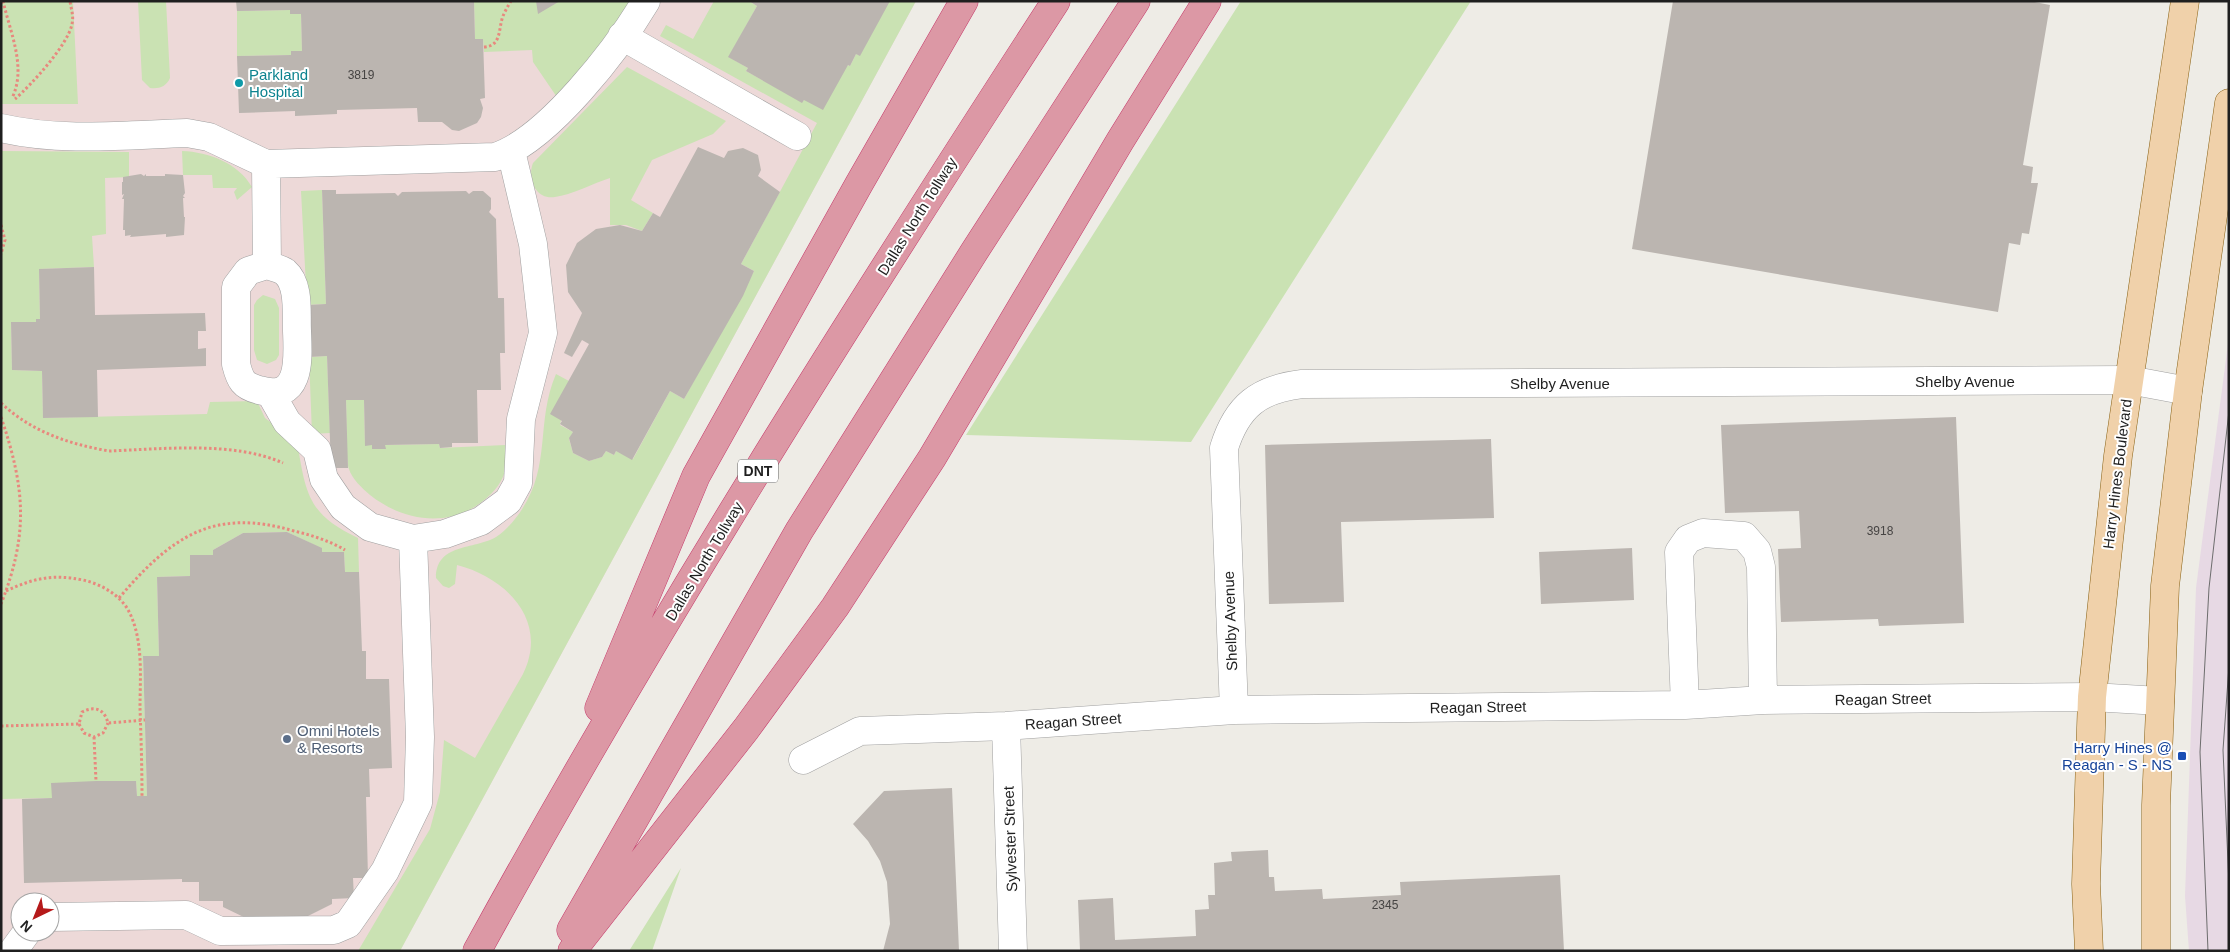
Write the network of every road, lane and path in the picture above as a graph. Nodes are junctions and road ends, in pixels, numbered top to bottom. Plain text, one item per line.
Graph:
1 (3, 1) edge
2 (70, 1) edge
3 (511, 1) edge
4 (646, 1) edge
5 (964, 1) edge
6 (1056, 1) edge
7 (1136, 1) edge
8 (1207, 1) edge
9 (2186, 1) edge
10 (622, 36) junction
11 (484, 47) dead end
12 (2229, 103) edge
13 (1, 128) edge
14 (797, 136) dead end
15 (511, 151) junction
16 (266, 164) junction
17 (1, 226) edge
18 (1, 254) edge
19 (267, 265) junction
20 (2129, 380) junction
21 (2188, 391) junction
22 (271, 394) junction
23 (1, 403) edge
24 (1, 417) edge
25 (286, 464) dead end
26 (413, 539) junction
27 (347, 551) dead end
28 (6, 591) junction
29 (119, 598) junction
30 (1, 604) edge
31 (2092, 698) junction
32 (1763, 700) junction
33 (2160, 701) junction
34 (1685, 705) junction
35 (1234, 710) junction
36 (143, 720) junction
37 (108, 723) junction
38 (79, 724) junction
39 (1, 726) edge
40 (1006, 726) junction
41 (94, 737) junction
42 (803, 760) dead end
43 (96, 781) dead end
44 (142, 796) dead end
45 (560, 799) junction
46 (60, 917) edge
47 (307, 941) edge
48 (477, 951) edge
49 (559, 951) edge
50 (572, 951) edge
51 (1013, 951) edge
52 (2089, 951) edge
53 (2156, 951) edge

1 - 2 path
3 - 11 path
4 - 10 street
5 - 45 highway
6 - 45 highway, Dallas North Tollway / DNT
7 - 49 highway
8 - 50 highway
9 - 20 main road, Harry Hines Boulevard
10 - 14 street
10 - 15 street
12 - 21 main road
13 - 16 street
15 - 16 street
15 - 26 street
16 - 19 street
17 - 18 path
19 - 22 street
19 - 22 street
20 - 21 street, Shelby Avenue
20 - 31 main road, Harry Hines Boulevard
20 - 35 street, Shelby Avenue
21 - 33 main road
22 - 26 street
23 - 25 path
24 - 28 path
26 - 47 street
27 - 29 path
28 - 29 path
28 - 30 path
29 - 36 path
31 - 32 street, Reagan Street
31 - 33 street, Reagan Street
31 - 52 main road, Harry Hines Boulevard
32 - 34 street, Reagan Street
32 - 34 street
33 - 53 main road
34 - 35 street, Reagan Street
35 - 40 street, Reagan Street
36 - 37 path
36 - 44 path
37 - 38 path
37 - 41 path
38 - 39 path
38 - 41 path
40 - 42 street, Reagan Street
40 - 51 street, Sylvester Street
41 - 43 path
45 - 48 highway, Dallas North Tollway / DNT
46 - 47 street

